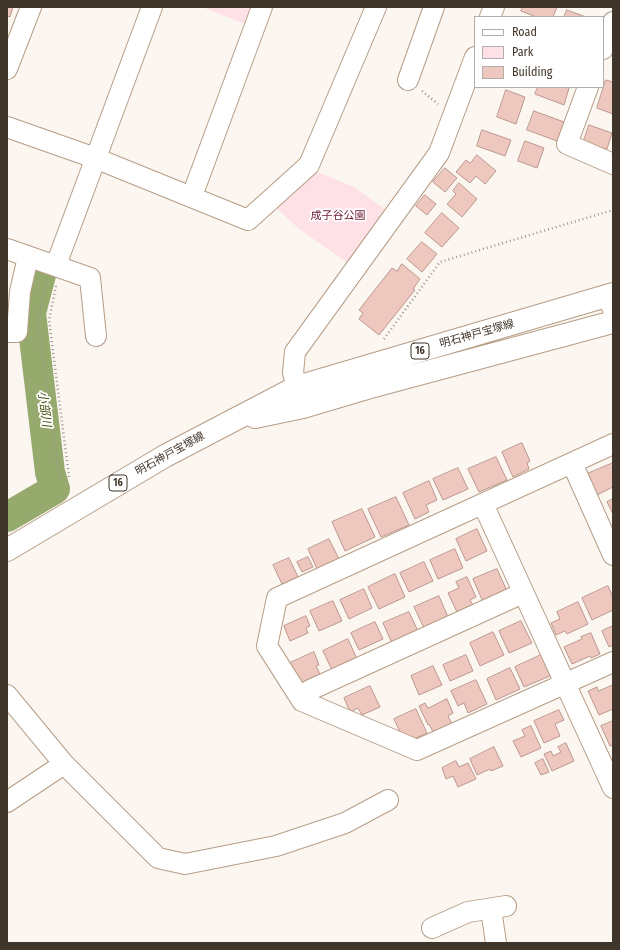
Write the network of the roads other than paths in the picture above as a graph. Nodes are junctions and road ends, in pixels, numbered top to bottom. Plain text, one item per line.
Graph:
1 (31, 7) edge
2 (152, 7) edge
3 (262, 7) edge
4 (376, 7) edge
5 (434, 7) edge
6 (613, 22) edge
7 (604, 45) edge
8 (474, 60) edge
9 (7, 70) edge
10 (408, 80) road end
11 (588, 88) edge
12 (7, 127) edge
13 (95, 158) junction
14 (613, 164) edge
15 (192, 196) junction
16 (7, 249) edge
17 (28, 257) junction
18 (56, 265) junction
19 (611, 300) edge
20 (613, 322) edge
21 (7, 332) edge
22 (96, 336) dead end
23 (297, 387) junction
24 (303, 407) junction
25 (232, 421) junction
26 (613, 444) edge
27 (572, 463) junction
28 (483, 504) junction
29 (7, 550) edge
30 (613, 554) edge
31 (523, 593) junction
32 (613, 662) edge
33 (565, 684) junction
34 (7, 695) edge
35 (302, 701) junction
36 (64, 764) junction
37 (613, 788) edge
38 (388, 800) dead end
39 (7, 802) edge
40 (432, 928) dead end
41 (496, 943) edge

1 - 9 street
2 - 13 street
3 - 15 street
4 - 15 street
5 - 10 street
6 - 7 street
8 - 23 street
11 - 14 street
12 - 13 street
13 - 15 street
13 - 18 street
16 - 17 street
17 - 18 street
17 - 21 street
18 - 22 street
19 - 23 main road, 明石神戸宝塚線 / 16
20 - 24 main road, 明石神戸宝塚線 / 16
23 - 24 street
23 - 25 main road, 明石神戸宝塚線 / 16
24 - 25 main road, 明石神戸宝塚線 / 16
25 - 29 main road, 明石神戸宝塚線 / 16
26 - 27 street
27 - 28 street
27 - 30 street
28 - 31 street
28 - 35 street
31 - 33 street
31 - 35 street
32 - 33 street
33 - 35 street
33 - 37 street
34 - 36 street
36 - 38 street
36 - 39 street
40 - 41 street

